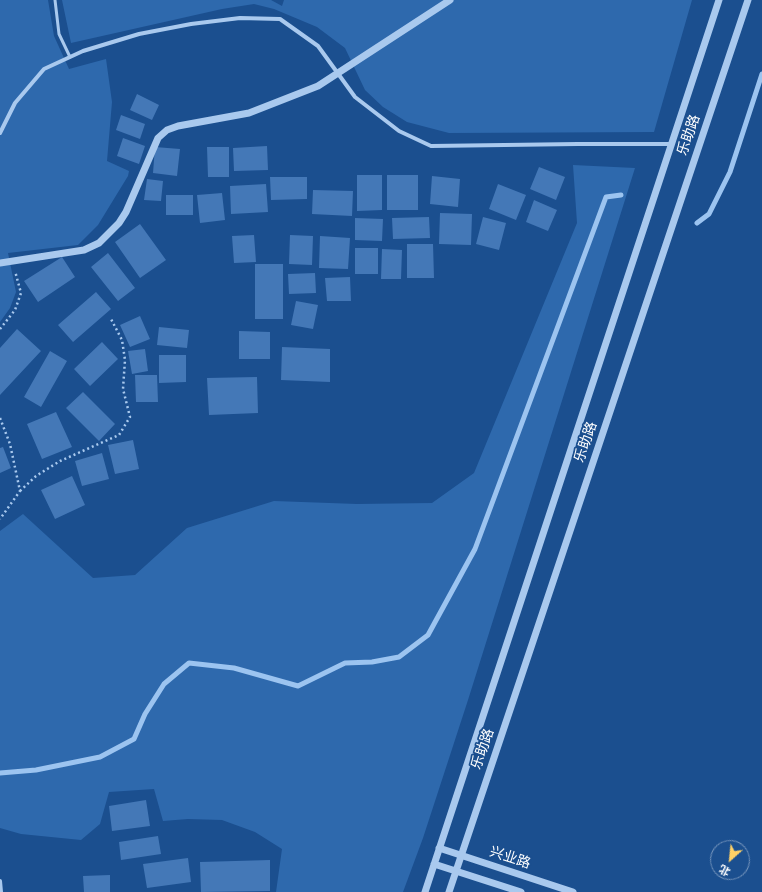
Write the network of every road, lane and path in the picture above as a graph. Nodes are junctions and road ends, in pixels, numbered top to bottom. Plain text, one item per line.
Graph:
1 (54, 0) edge
2 (450, 0) edge
3 (719, 0) edge
4 (748, 0) edge
5 (70, 57) junction
6 (339, 72) junction
7 (0, 133) edge
8 (671, 144) junction
9 (13, 261) junction
10 (0, 263) edge
11 (111, 319) dead end
12 (0, 329) edge
13 (0, 418) edge
14 (20, 491) junction
15 (0, 519) edge
16 (439, 848) junction
17 (462, 855) junction
18 (434, 864) junction
19 (456, 871) junction
20 (0, 881) edge
21 (1, 892) edge
22 (425, 892) edge
23 (449, 892) edge
24 (521, 892) edge
25 (573, 892) edge

1 - 5 lane
2 - 6 street
3 - 8 street, 乐助路
4 - 17 street, 乐助路
5 - 6 street
5 - 7 street
6 - 8 street
6 - 9 street
8 - 16 street, 乐助路
9 - 10 street
9 - 12 path
11 - 14 path
13 - 14 path
14 - 15 path
16 - 17 street, 兴业路
16 - 18 street, 乐助路
17 - 19 street, 乐助路
17 - 25 street, 兴业路
18 - 19 street, 兴业路
18 - 22 street, 乐助路
19 - 23 street, 乐助路
19 - 24 street, 兴业路
20 - 21 street

